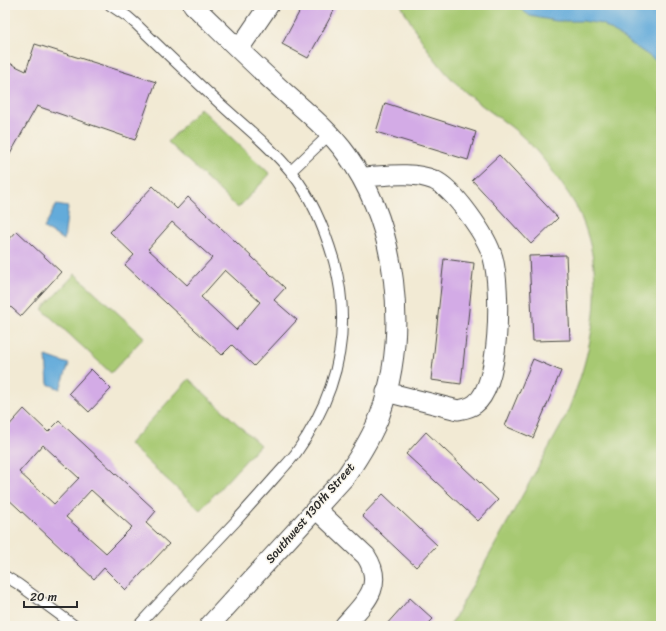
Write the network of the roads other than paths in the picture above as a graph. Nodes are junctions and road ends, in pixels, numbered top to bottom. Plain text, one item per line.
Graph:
1 (193, 5) edge
2 (269, 5) edge
3 (117, 7) edge
4 (239, 49) junction
5 (330, 134) junction
6 (291, 171) junction
7 (362, 177) junction
8 (386, 392) junction
9 (316, 509) junction
10 (5, 576) edge
11 (75, 626) edge
12 (138, 626) edge
13 (209, 626) edge
14 (344, 626) edge

1 - 4 street, Southwest 130th Street
2 - 4 street
3 - 6 lane
4 - 5 street, Southwest 130th Street
5 - 6 lane
5 - 7 street, Southwest 130th Street
6 - 12 lane
7 - 8 street, Southwest 130th Street
7 - 8 street
8 - 9 street, Southwest 130th Street
9 - 13 street, Southwest 130th Street
9 - 14 street
10 - 11 lane

